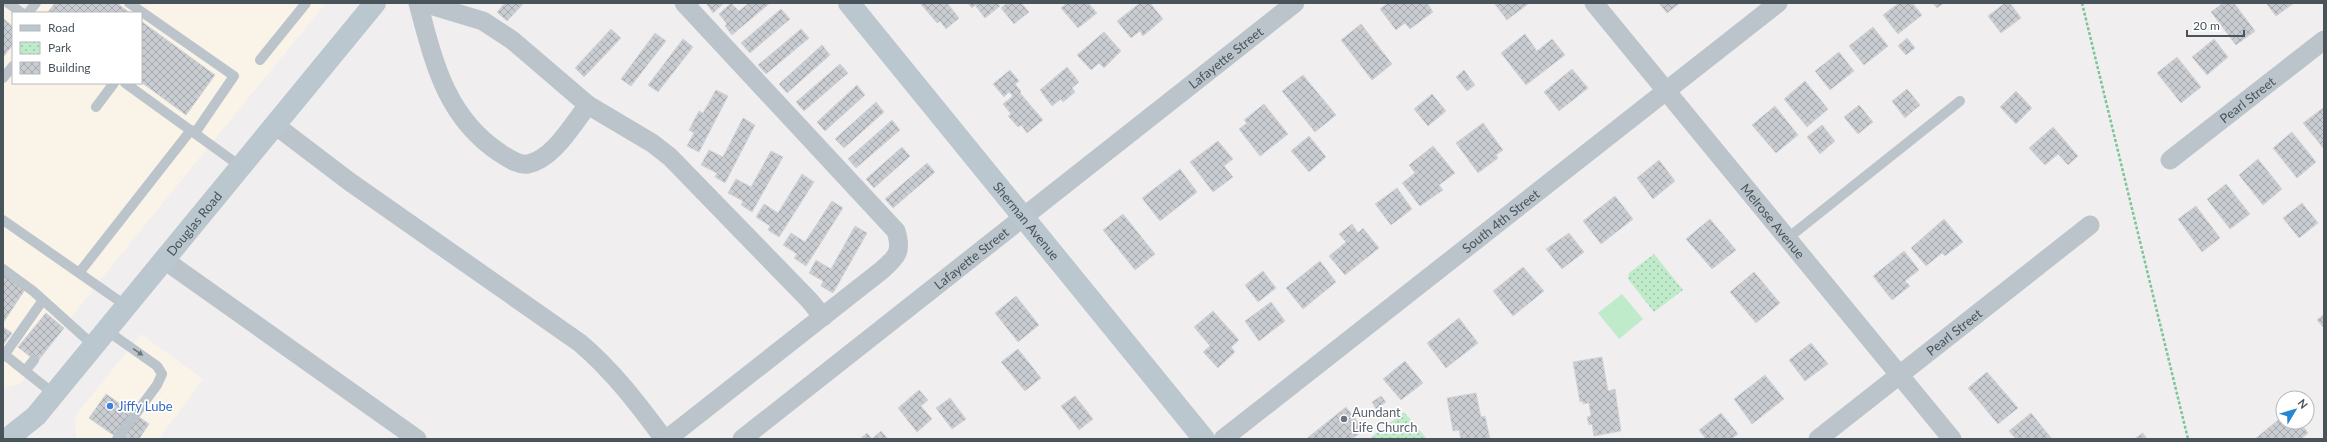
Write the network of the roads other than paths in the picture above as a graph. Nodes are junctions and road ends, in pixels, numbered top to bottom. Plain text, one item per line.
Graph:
1 (8, 3) edge
2 (36, 3) edge
3 (129, 3) edge
4 (306, 3) edge
5 (375, 3) edge
6 (418, 3) edge
7 (423, 3) edge
8 (684, 3) edge
9 (849, 3) edge
10 (1295, 3) edge
11 (1594, 3) edge
12 (1778, 3) edge
13 (21, 12) edge
14 (29, 12) edge
15 (142, 12) edge
16 (142, 12) edge
17 (2324, 40) edge
18 (260, 60) dead end
19 (12, 67) edge
20 (3, 78) edge
21 (113, 84) edge
22 (126, 84) edge
23 (1667, 91) junction
24 (1960, 101) dead end
25 (588, 105) junction
26 (96, 107) dead end
27 (275, 124) junction
28 (193, 131) junction
29 (2170, 160) dead end
30 (240, 166) junction
31 (1023, 216) junction
32 (3, 220) edge
33 (2090, 225) dead end
34 (1788, 238) junction
35 (164, 259) junction
36 (3, 269) edge
37 (79, 273) junction
38 (43, 300) junction
39 (125, 305) junction
40 (823, 317) junction
41 (100, 338) junction
42 (4, 356) edge
43 (34, 360) dead end
44 (25, 371) junction
45 (1900, 375) junction
46 (54, 394) junction
47 (12, 436) edge
48 (117, 439) edge
49 (417, 439) edge
50 (664, 439) edge
51 (668, 439) edge
52 (742, 439) edge
53 (1204, 439) edge
54 (1222, 439) edge
55 (1818, 439) edge
56 (1952, 439) edge

1 - 13 lane
2 - 14 lane
3 - 16 lane
4 - 18 lane
5 - 27 street, Douglas Road
6 - 25 street
7 - 25 street
8 - 40 street
9 - 31 street, Sherman Avenue
10 - 31 street, Lafayette Street
11 - 23 street, Melrose Avenue
12 - 23 street, South 4th Street
15 - 28 lane
17 - 29 street, Pearl Street
19 - 20 lane
21 - 26 lane
22 - 28 lane
23 - 34 street, Melrose Avenue
23 - 54 street, South 4th Street
24 - 34 lane
25 - 40 street
27 - 30 street, Douglas Road
27 - 50 street
28 - 30 lane
28 - 37 lane
30 - 35 street, Douglas Road
31 - 52 street, Lafayette Street
31 - 53 street, Sherman Avenue
32 - 37 lane
33 - 45 street, Pearl Street
34 - 45 street, Melrose Avenue
35 - 39 street, Douglas Road
35 - 49 street
36 - 38 lane
37 - 39 lane
38 - 41 lane
38 - 42 lane
39 - 41 street, Douglas Road
40 - 51 street
41 - 46 street, Douglas Road
41 -> 48 lane
42 - 44 lane
43 - 44 lane
44 - 46 lane
45 - 55 street, Pearl Street
45 - 56 street, Melrose Avenue
46 - 47 street, Douglas Road

